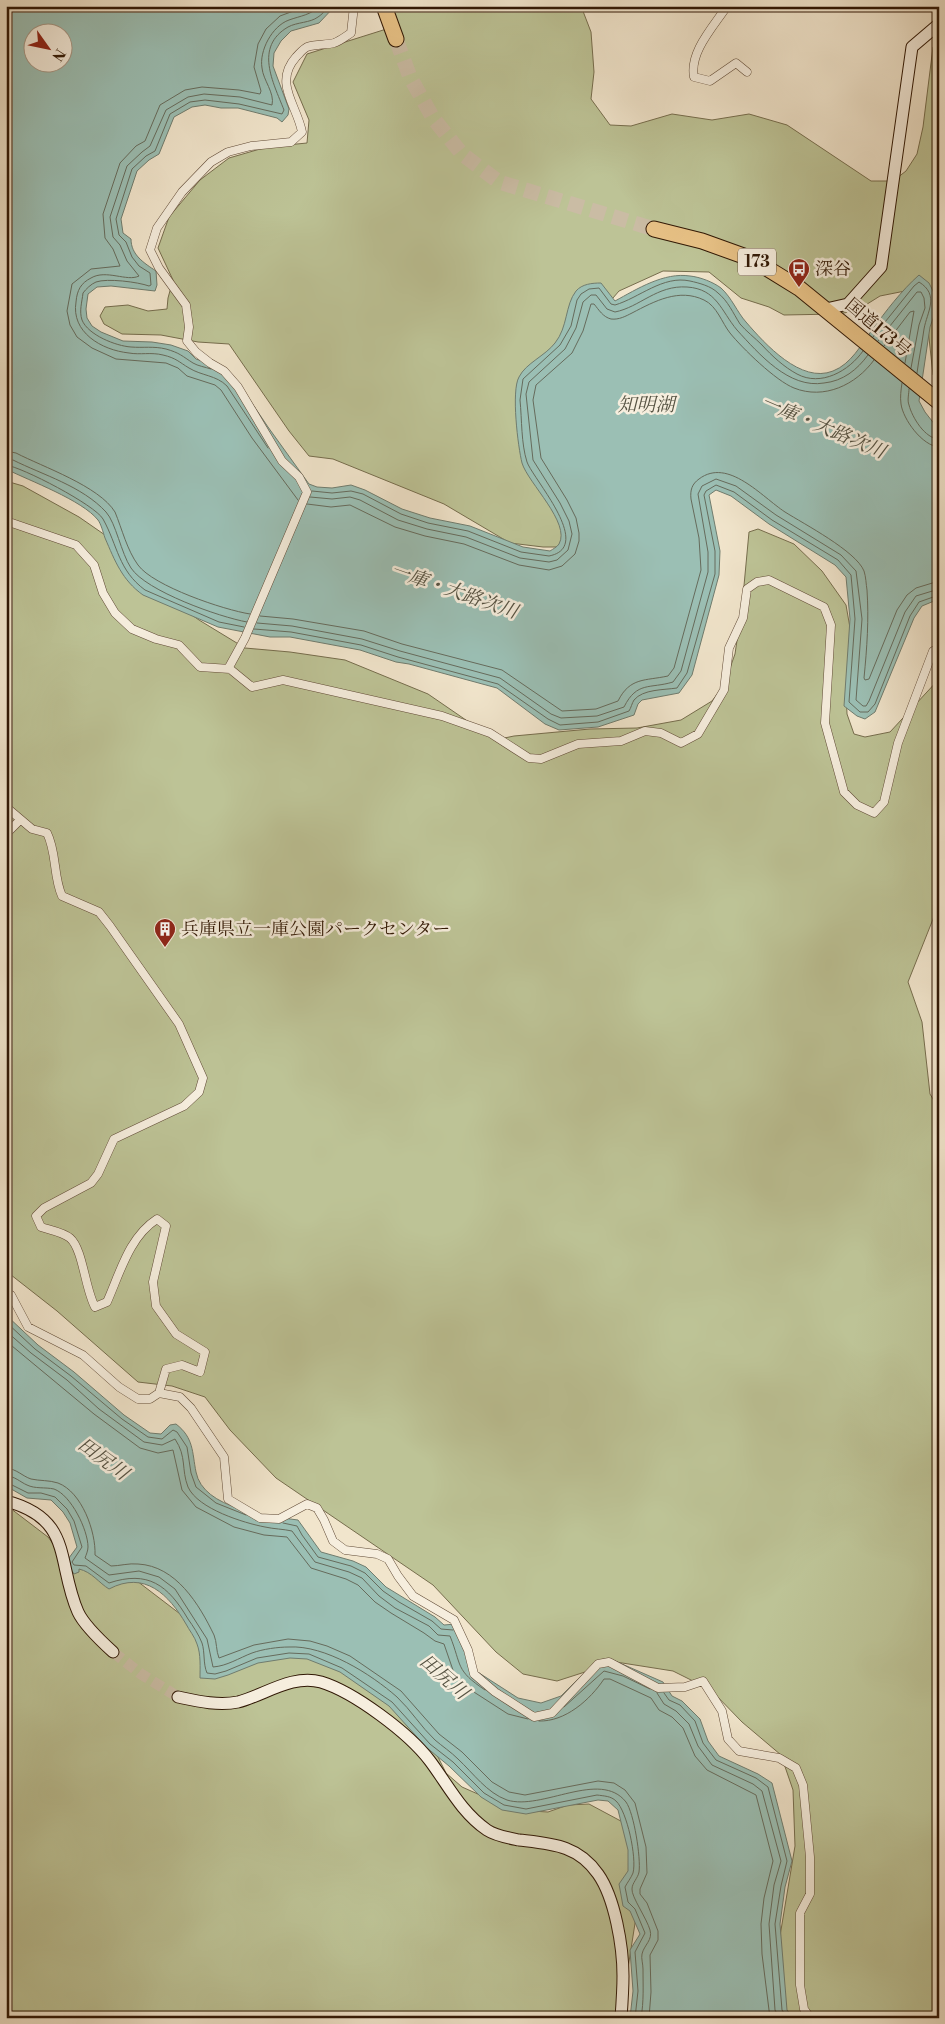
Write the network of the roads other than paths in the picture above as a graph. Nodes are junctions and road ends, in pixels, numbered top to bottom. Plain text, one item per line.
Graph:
1 (354, 6) edge
2 (384, 6) edge
3 (727, 6) edge
4 (939, 24) edge
5 (396, 39) tunnel mouth
6 (747, 72) dead end
7 (654, 229) tunnel mouth
8 (826, 309) junction
9 (939, 402) edge
10 (6, 521) edge
11 (939, 648) edge
12 (228, 669) junction
13 (6, 807) edge
14 (20, 820) junction
15 (6, 834) edge
16 (6, 1294) edge
17 (159, 1393) junction
18 (6, 1501) edge
19 (113, 1652) tunnel mouth
20 (178, 1697) tunnel mouth
21 (621, 2018) edge
22 (810, 2018) edge

1 - 12 street
2 - 5 highway
3 - 6 street
4 - 8 main road
7 - 8 highway, 国道173号 / 173
8 - 9 highway, 国道173号 / 173
10 - 12 street
11 - 12 street
13 - 14 street
14 - 15 street
14 - 17 street
16 - 17 street
17 - 22 street
18 - 19 main road
20 - 21 main road

